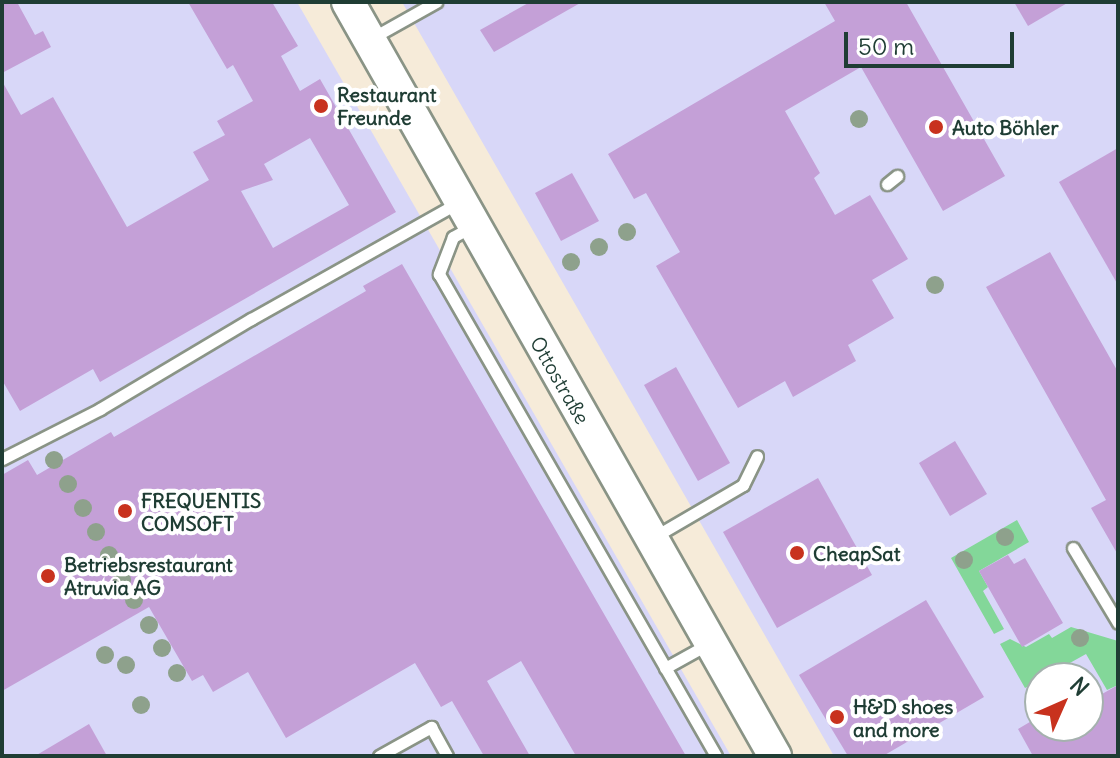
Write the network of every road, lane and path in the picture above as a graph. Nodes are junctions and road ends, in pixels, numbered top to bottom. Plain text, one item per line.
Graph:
1 (348, 2) edge
2 (436, 2) edge
3 (369, 39) junction
4 (467, 214) junction
5 (757, 456) dead end
6 (2, 459) edge
7 (651, 538) junction
8 (1073, 548) dead end
9 (1118, 623) edge
10 (711, 642) junction
11 (665, 668) junction
12 (379, 756) edge
13 (447, 756) edge
14 (716, 756) edge
15 (775, 756) edge

1 - 3 main road, Ottostraße
2 - 3 lane
3 - 4 main road, Ottostraße
4 - 6 lane
4 - 7 main road, Ottostraße
4 - 11 lane
5 - 7 lane
7 - 10 main road, Ottostraße
8 - 9 lane
10 - 11 lane
10 - 15 main road, Ottostraße
11 - 14 lane
12 - 13 lane

